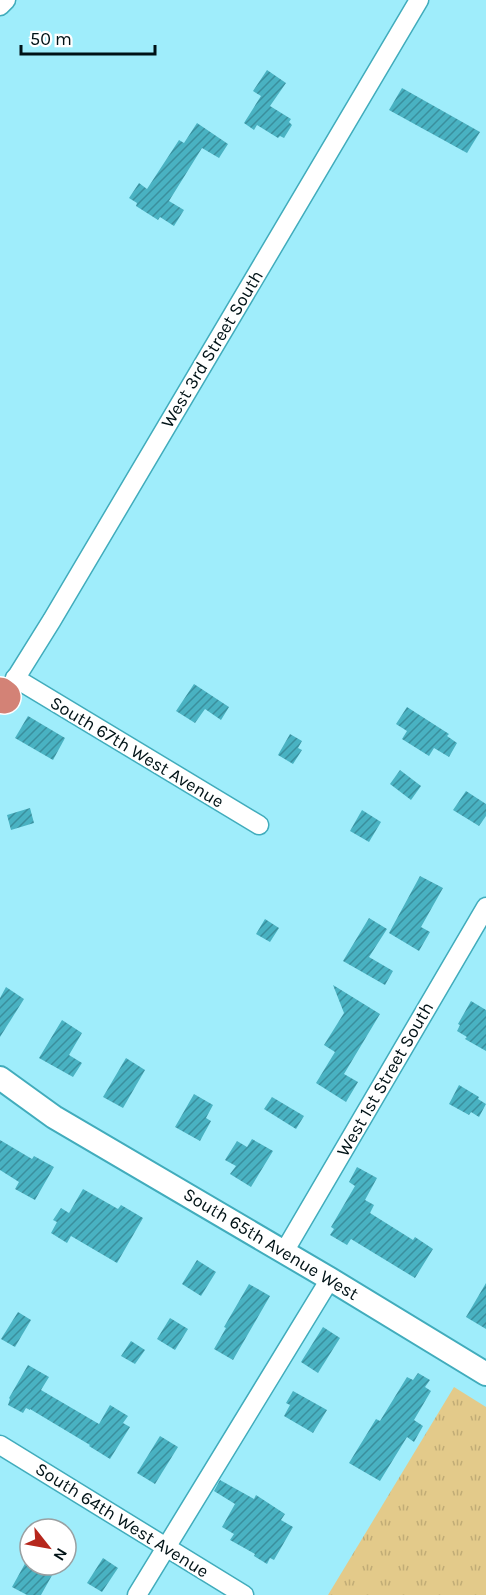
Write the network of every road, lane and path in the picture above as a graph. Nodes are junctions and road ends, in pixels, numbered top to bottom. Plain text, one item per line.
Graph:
1 (6, 0) edge
2 (419, 0) edge
3 (0, 6) edge
4 (6, 689) edge
5 (259, 825) dead end
6 (486, 908) edge
7 (0, 1078) edge
8 (0, 1094) edge
9 (54, 1117) junction
10 (284, 1252) junction
11 (330, 1279) junction
12 (486, 1374) edge
13 (0, 1445) edge
14 (166, 1546) junction
15 (137, 1595) edge
16 (244, 1595) edge

1 - 3 street
2 - 4 street, West 3rd Street South
4 - 5 street, South 67th West Avenue
6 - 10 street, West 1st Street South
7 - 9 street, South 65th Avenue West
8 - 9 street, South 65th Avenue West
9 - 10 street, South 65th Avenue West
10 - 11 street, South 65th Avenue West
11 - 12 street, South 65th Avenue West
11 - 14 street
13 - 14 street, South 64th West Avenue
14 - 15 street
14 - 16 street, South 64th West Avenue

